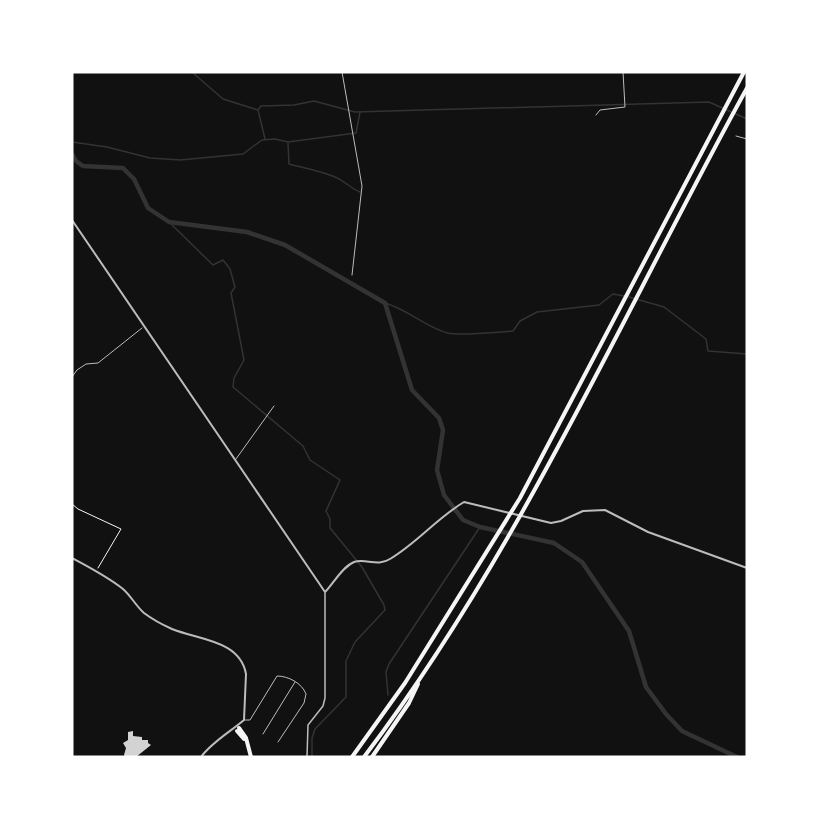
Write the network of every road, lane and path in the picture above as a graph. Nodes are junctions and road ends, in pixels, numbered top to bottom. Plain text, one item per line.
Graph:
1 (342, 72) edge
2 (623, 72) edge
3 (744, 72) edge
4 (747, 88) edge
5 (596, 115) dead end
6 (736, 136) dead end
7 (747, 139) edge
8 (72, 220) edge
9 (352, 275) dead end
10 (144, 327) junction
11 (72, 376) edge
12 (274, 406) dead end
13 (235, 461) junction
14 (72, 504) edge
15 (72, 558) edge
16 (747, 568) edge
17 (95, 572) junction
18 (324, 592) junction
19 (422, 674) junction
20 (295, 682) junction
21 (244, 720) junction
22 (238, 729) dead end
23 (264, 734) dead end
24 (278, 742) dead end
25 (201, 757) edge
26 (250, 757) edge
27 (307, 757) edge
28 (352, 757) edge
29 (364, 757) edge
30 (372, 757) edge

1 - 9 lane
2 - 5 lane
3 - 28 highway
4 - 19 highway
6 - 7 lane
8 - 10 street
10 - 11 lane
10 - 13 street
12 - 13 lane
13 - 18 street
14 - 17 path
15 - 17 street
16 - 18 street
17 - 21 street
18 - 27 street
19 - 29 highway
19 - 30 highway
20 - 21 lane
20 - 23 lane
20 - 24 lane
21 - 25 street
22 - 26 highway

